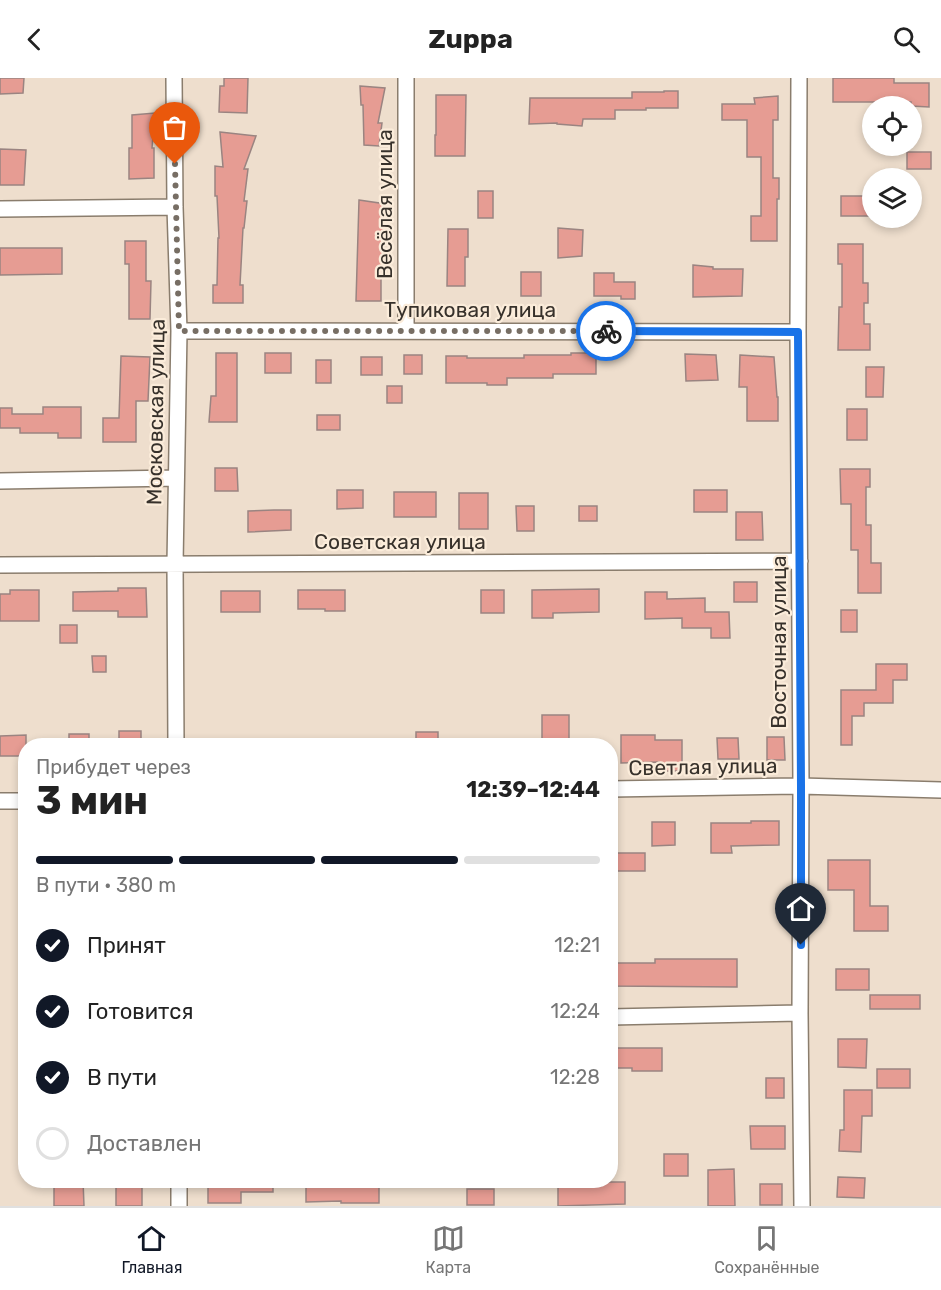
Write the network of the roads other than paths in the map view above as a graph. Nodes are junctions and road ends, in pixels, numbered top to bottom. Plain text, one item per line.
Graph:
1 (174, 78) edge
2 (406, 78) edge
3 (799, 78) edge
4 (175, 207) junction
5 (0, 210) edge
6 (179, 331) junction
7 (405, 331) junction
8 (798, 332) junction
9 (176, 478) junction
10 (0, 481) edge
11 (800, 561) junction
12 (175, 564) junction
13 (0, 565) edge
14 (176, 738) edge
15 (801, 786) junction
16 (618, 789) edge
17 (941, 790) edge
18 (0, 801) edge
19 (18, 801) edge
20 (800, 1013) junction
21 (618, 1017) edge
22 (179, 1188) edge
23 (179, 1206) edge
24 (802, 1206) edge

1 - 4 street, Московская улица
2 - 7 street, Весёлая улица
3 - 8 street, Восточная улица
4 - 5 street
4 - 6 street, Московская улица
6 - 7 street, Тупиковая улица
6 - 9 street, Московская улица
7 - 8 street, Тупиковая улица
8 - 11 street, Восточная улица
9 - 10 street
9 - 12 street, Московская улица
11 - 12 street, Советская улица
11 - 15 street, Восточная улица
12 - 13 street, Советская улица
12 - 14 street, Московская улица
15 - 16 street, Светлая улица
15 - 17 street, Светлая улица
15 - 20 street, Восточная улица
18 - 19 street
20 - 21 street
20 - 24 street, Восточная улица
22 - 23 street

